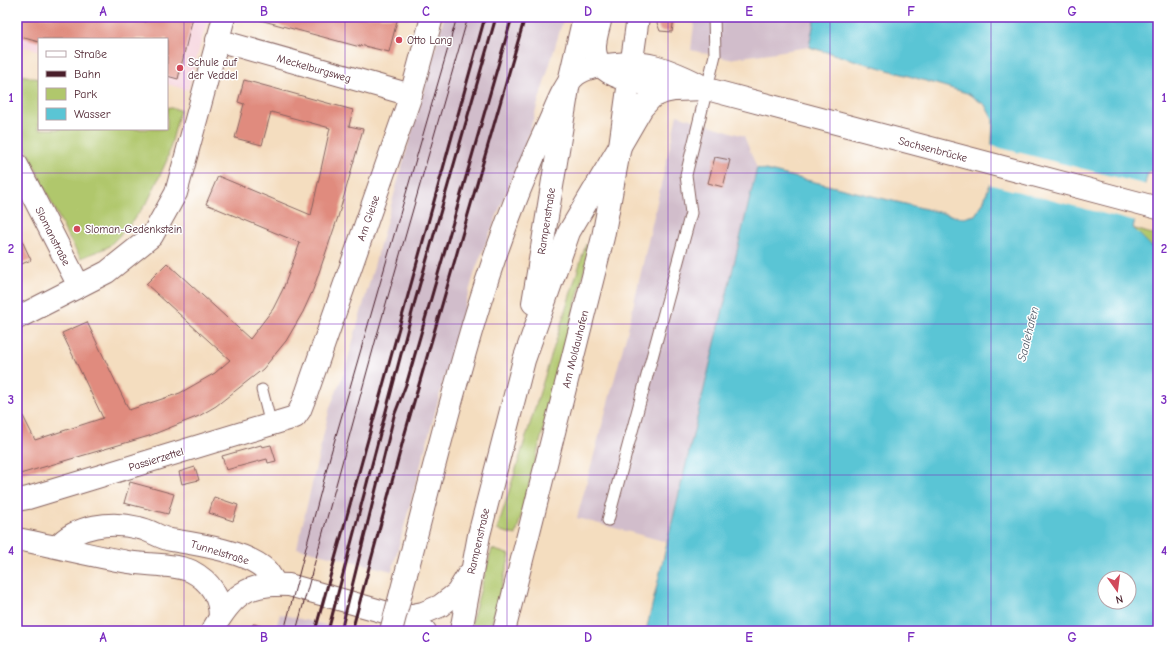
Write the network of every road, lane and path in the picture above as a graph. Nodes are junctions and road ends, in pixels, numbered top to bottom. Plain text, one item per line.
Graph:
1 (224, 17) edge
2 (432, 17) edge
3 (584, 17) edge
4 (601, 17) edge
5 (638, 17) edge
6 (714, 17) edge
7 (217, 40) junction
8 (601, 66) junction
9 (630, 72) junction
10 (569, 82) junction
11 (707, 89) junction
12 (674, 90) junction
13 (411, 95) junction
14 (620, 146) junction
15 (17, 165) edge
16 (1151, 206) edge
17 (79, 286) junction
18 (17, 318) edge
19 (524, 360) junction
20 (262, 390) dead end
21 (295, 417) joint
22 (271, 425) junction
23 (17, 500) edge
24 (608, 520) dead end
25 (17, 539) edge
26 (57, 547) junction
27 (472, 566) junction
28 (276, 585) junction
29 (216, 624) edge
30 (397, 624) edge
31 (425, 631) edge
32 (460, 631) edge
33 (504, 631) edge

1 - 7 street
2 - 13 street, Am Gleise
3 - 10 street
4 - 8 street
5 - 9 street, Am Moldauhafen
6 - 11 lane
7 - 13 street, Meckelburgsweg
7 - 17 street
8 - 9 street
8 - 10 street
9 - 11 street, Sachsenbrücke
9 - 12 street
9 - 14 street, Am Moldauhafen
10 - 19 street, Rampenstraße
10 - 30 street, bridge
11 - 12 street, Sachsenbrücke
11 - 16 street, Sachsenbrücke
11 - 24 lane
12 - 14 street, Sachsenbrücke
13 - 21 street, Am Gleise
14 - 19 street, Rampenstraße
14 - 33 street, Am Moldauhafen
15 - 17 street, Slomanstraße
17 - 18 street
19 - 27 street, Rampenstraße
20 - 22 lane
21 - 22 street, Passierzettel
22 - 23 street, Passierzettel
25 - 26 street
26 - 28 street, Tunnelstraße
26 - 29 street
27 - 30 street
27 - 32 street, Rampenstraße
28 - 29 street
28 - 30 street
30 - 31 street

